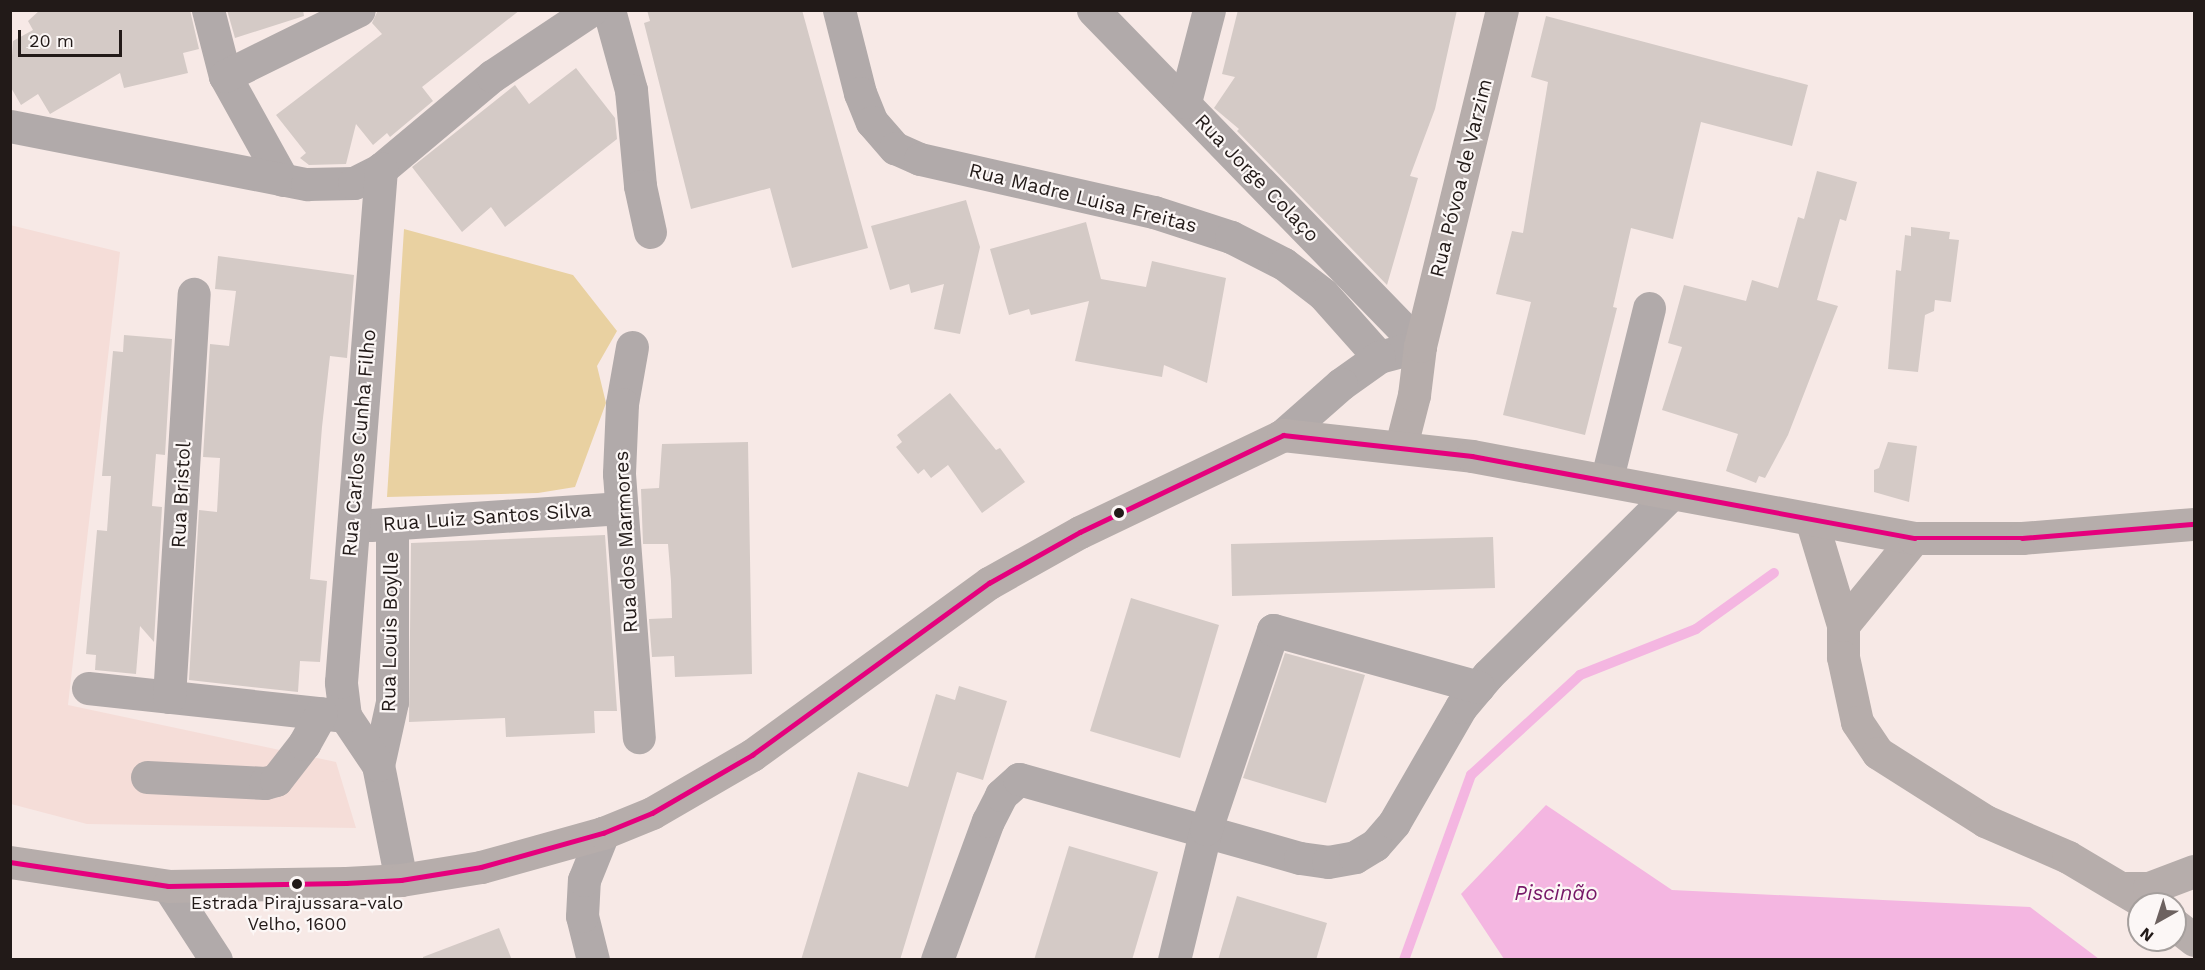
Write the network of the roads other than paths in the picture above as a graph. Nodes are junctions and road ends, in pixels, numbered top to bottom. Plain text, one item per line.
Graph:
1 (208, 10) edge
2 (358, 10) edge
3 (591, 10) edge
4 (609, 10) edge
5 (839, 10) edge
6 (1093, 10) edge
7 (1209, 10) edge
8 (1502, 10) edge
9 (225, 76) junction
10 (1185, 102) junction
11 (10, 126) edge
12 (381, 169) junction
13 (284, 180) junction
14 (650, 232) dead end
15 (194, 294) dead end
16 (1649, 308) dead end
17 (1420, 346) junction
18 (632, 347) dead end
19 (1379, 357) junction
20 (1283, 435) junction
21 (1401, 446) junction
22 (1607, 478) junction
23 (1671, 494) junction
24 (621, 508) junction
25 (1811, 519) junction
26 (353, 524) junction
27 (2194, 524) edge
28 (392, 526) junction
29 (1914, 538) junction
30 (1843, 625) junction
31 (1478, 687) junction
32 (88, 688) dead end
33 (169, 697) junction
34 (333, 715) junction
35 (639, 737) dead end
36 (378, 765) junction
37 (147, 777) dead end
38 (1206, 829) junction
39 (603, 833) junction
40 (10, 862) edge
41 (2194, 872) edge
42 (401, 880) junction
43 (168, 886) junction
44 (2128, 892) edge
45 (2142, 892) edge
46 (216, 960) edge
47 (592, 960) edge
48 (937, 960) edge
49 (1174, 960) edge

1 - 9 street
2 - 9 street
3 - 12 street
4 - 14 street
5 - 19 street, Rua Madre Luisa Freitas
6 - 10 street, Rua Jorge Colaço
7 - 10 street
8 - 17 main road, Rua Póvoa de Varzim
9 - 13 street
10 - 17 street, Rua Jorge Colaço
11 - 13 street
12 - 13 street
12 - 26 street, Rua Carlos Cunha Filho
15 - 33 street, Rua Bristol
16 - 22 street
17 - 19 street
17 - 21 main road, Rua Póvoa de Varzim
18 - 24 street, Rua dos Marmores
19 - 20 street
20 - 21 main road
20 - 39 main road
21 - 22 main road
22 - 23 main road
23 - 25 main road
23 - 31 street
24 - 28 street, Rua Luiz Santos Silva
24 - 35 street, Rua dos Marmores
25 - 29 main road
25 - 30 main road
26 - 28 street, Rua Luiz Santos Silva
26 - 34 street, Rua Carlos Cunha Filho
27 - 29 main road
28 - 36 street, Rua Louis Boylle
29 - 30 main road
30 - 44 main road
31 - 38 street
31 - 38 street
32 - 33 street
33 - 34 street
34 - 36 street
34 - 37 street
36 - 42 street, Rua Louis Boylle
38 - 48 street
38 - 49 street
39 - 42 main road
39 - 47 street
40 - 43 main road
41 - 45 main road
42 - 43 main road
43 - 46 street

